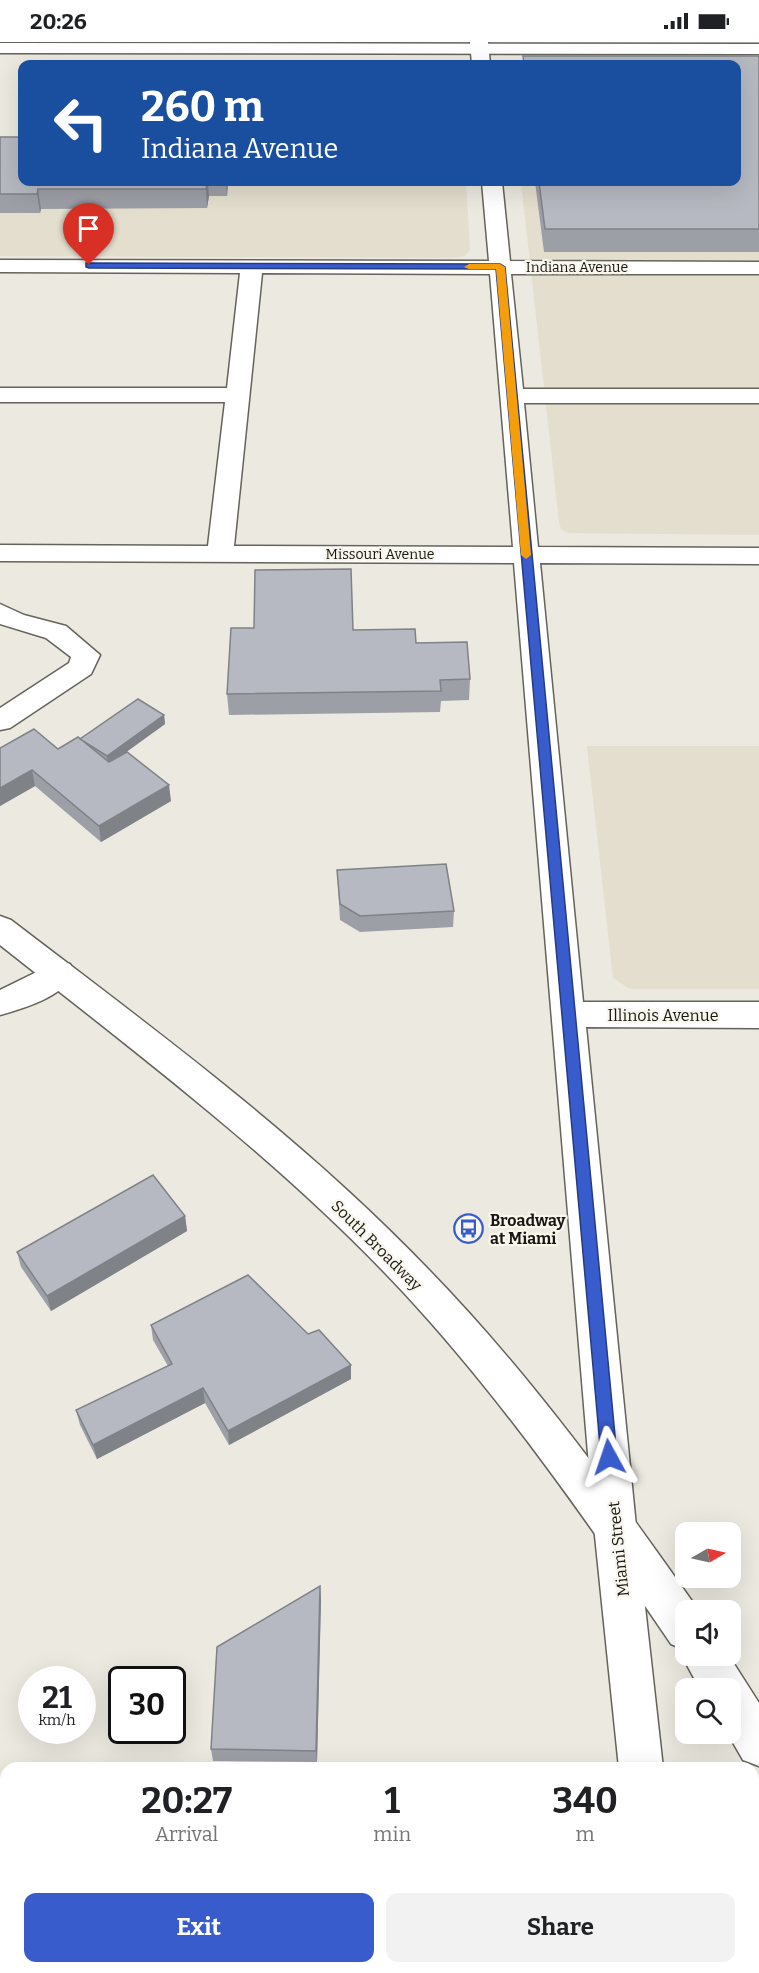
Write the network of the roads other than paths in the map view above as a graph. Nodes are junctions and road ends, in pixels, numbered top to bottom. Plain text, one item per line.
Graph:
1 (0, 48) edge
2 (759, 49) edge
3 (480, 52) edge
4 (492, 186) edge
5 (0, 266) edge
6 (252, 266) junction
7 (500, 267) junction
8 (759, 268) edge
9 (237, 394) junction
10 (0, 395) edge
11 (512, 396) junction
12 (759, 396) edge
13 (0, 553) edge
14 (220, 553) junction
15 (526, 554) junction
16 (759, 556) edge
17 (0, 612) edge
18 (0, 721) edge
19 (0, 928) edge
20 (59, 973) junction
21 (0, 1003) edge
22 (568, 1014) junction
23 (759, 1015) edge
24 (615, 1526) junction
25 (675, 1613) edge
26 (741, 1715) edge
27 (759, 1744) edge
28 (640, 1762) edge

1 - 3 street
2 - 3 street
4 - 7 street, Miami Street
5 - 6 street, Indiana Avenue
6 - 7 street, Indiana Avenue
6 - 9 street
7 - 8 street, Indiana Avenue
7 - 11 street, Miami Street
9 - 10 street
9 - 14 street
11 - 12 street
11 - 15 street, Miami Street
13 - 14 street, Missouri Avenue
14 - 15 street, Missouri Avenue
15 - 16 street, Missouri Avenue
15 - 22 street, Miami Street
17 - 18 street
19 - 20 street, South Broadway
20 - 21 street
20 - 24 street, South Broadway
22 - 23 street, Illinois Avenue
22 - 24 street, Miami Street
24 - 25 street, South Broadway
24 - 28 street, Miami Street
26 - 27 street

